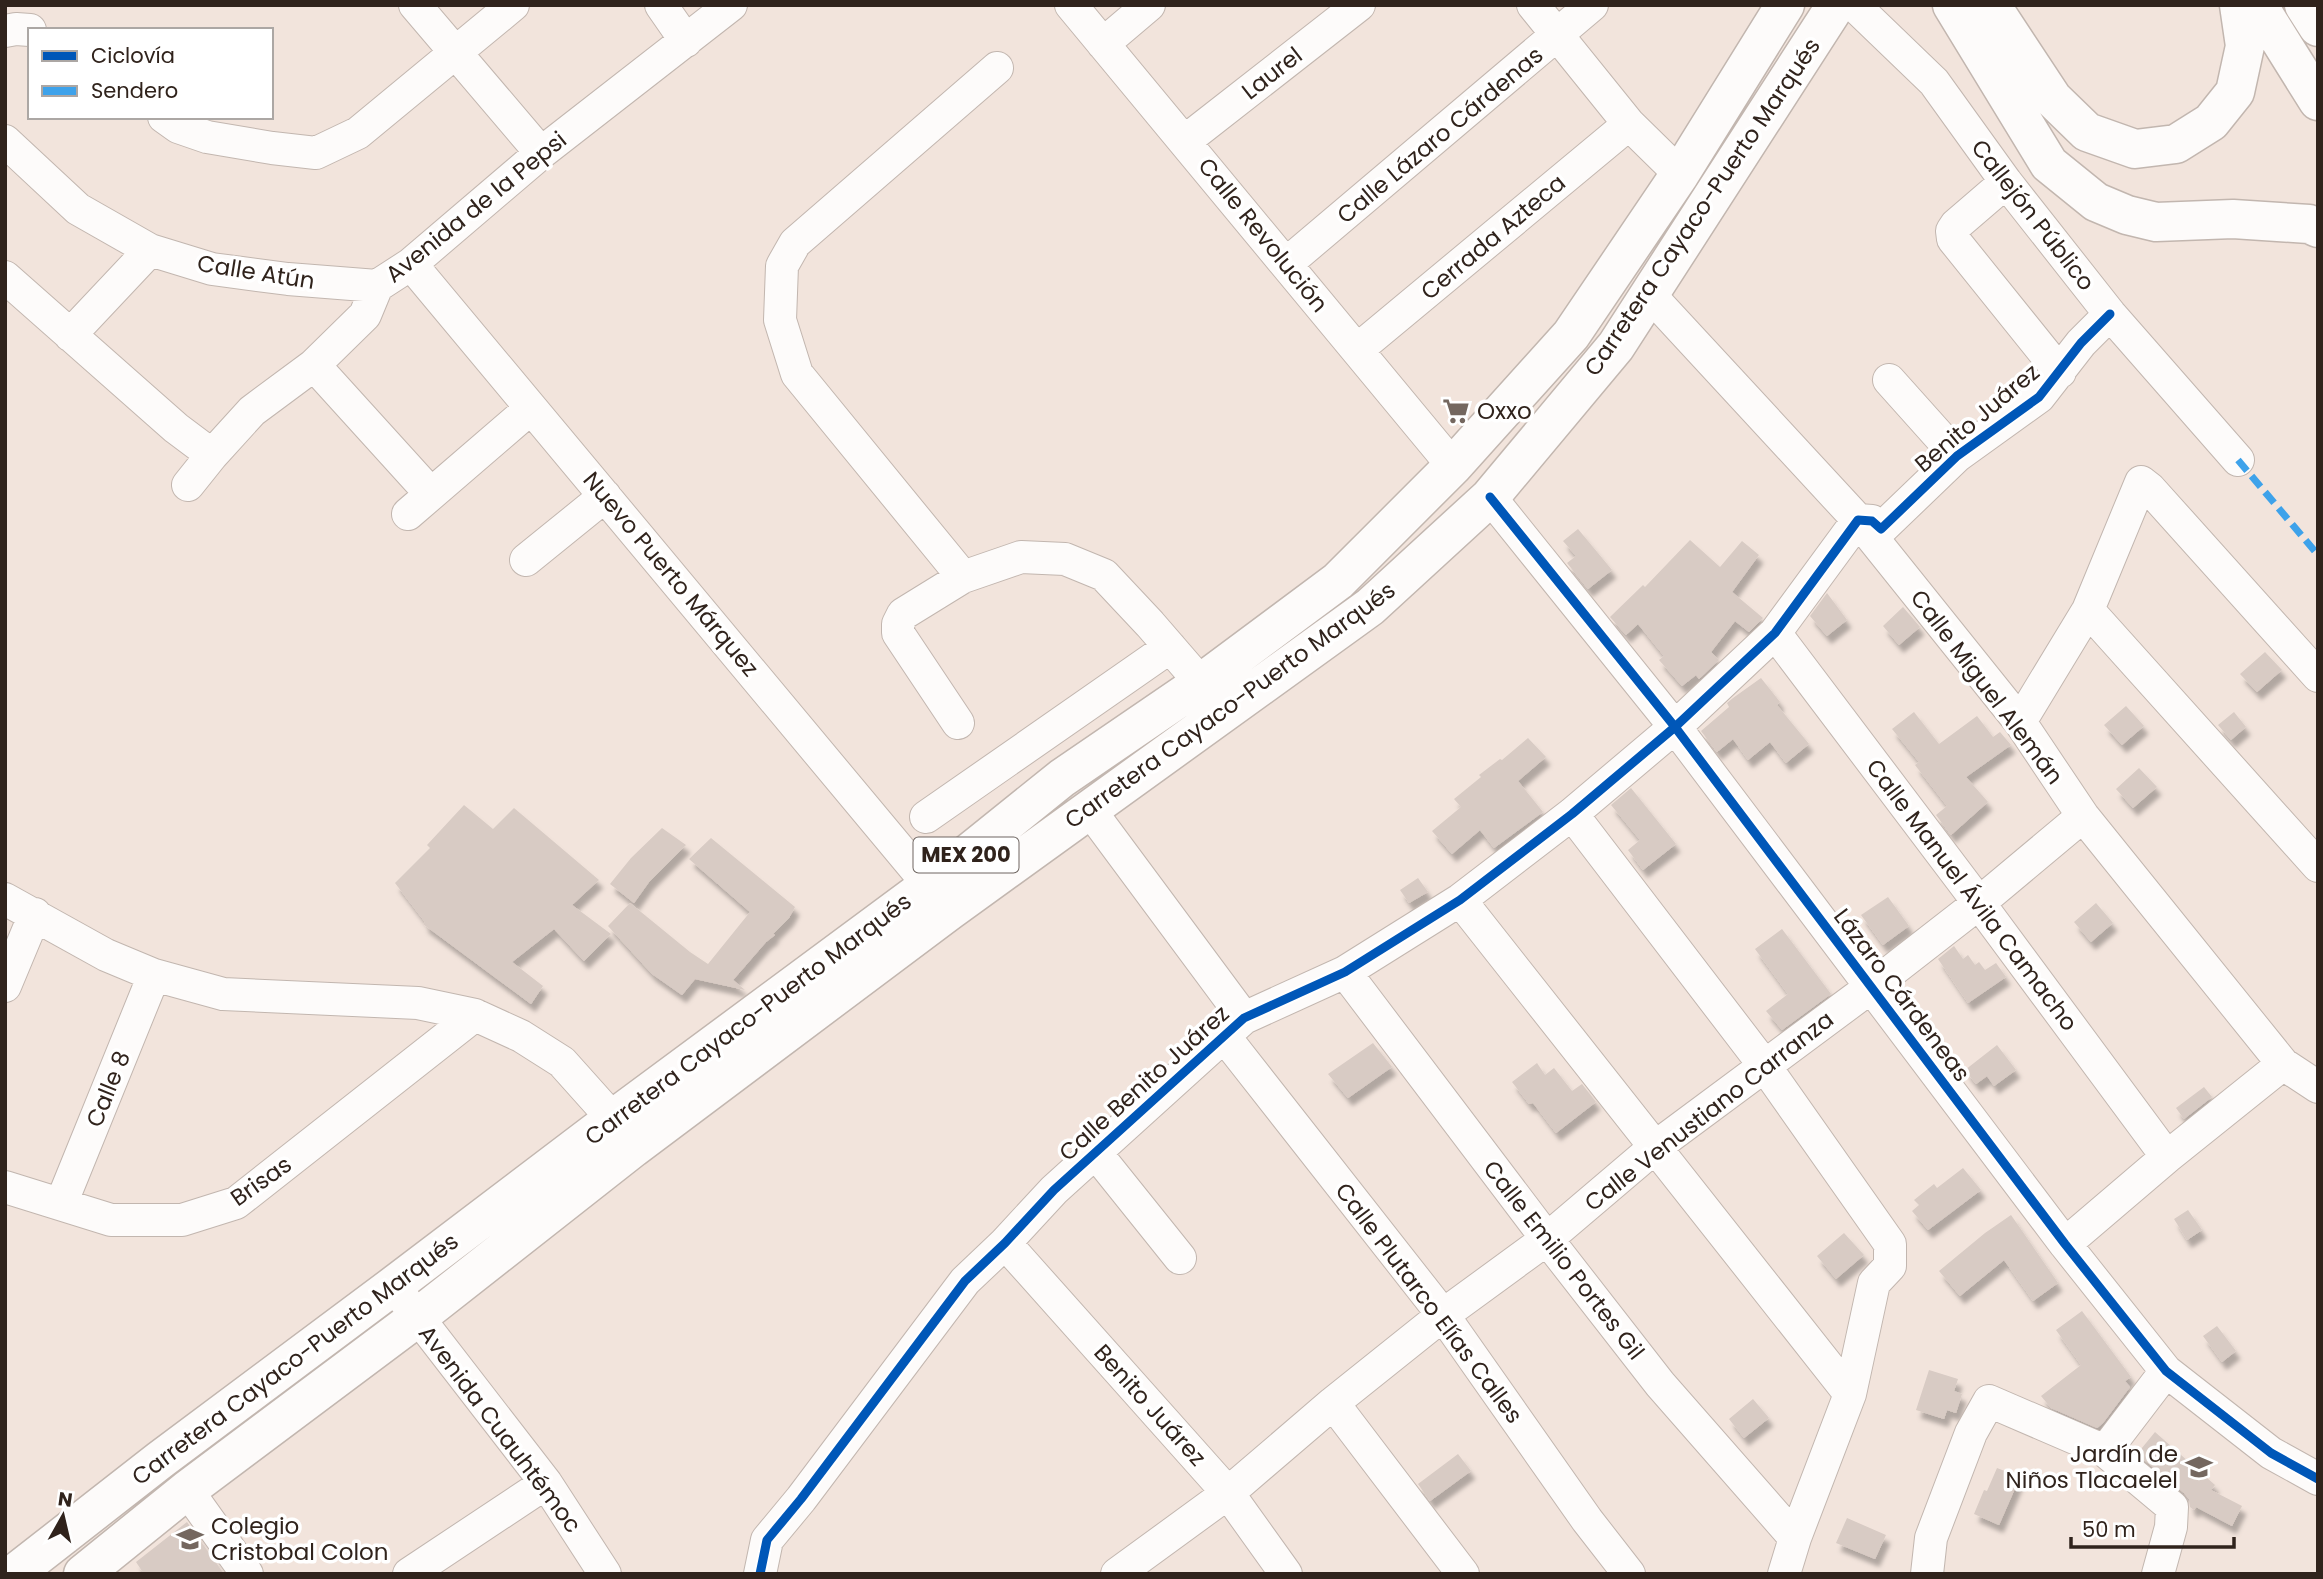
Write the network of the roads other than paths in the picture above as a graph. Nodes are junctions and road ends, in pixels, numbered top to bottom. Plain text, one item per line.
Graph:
1 (415, 5) edge
2 (513, 5) edge
3 (661, 5) edge
4 (731, 5) edge
5 (1071, 5) edge
6 (1149, 5) edge
7 (1359, 5) edge
8 (1533, 5) edge
9 (1592, 5) edge
10 (1785, 5) edge
11 (1836, 5) edge
12 (1854, 5) edge
13 (1952, 5) edge
14 (1991, 5) edge
15 (2239, 5) edge
16 (2258, 5) edge
17 (2304, 5) edge
18 (2317, 5) edge
19 (2318, 13) edge
20 (2318, 27) edge
21 (28, 30) edge
22 (5, 31) edge
23 (1558, 35) junction
24 (686, 41) junction
25 (1103, 44) junction
26 (456, 51) junction
27 (997, 68) dead end
28 (2318, 101) edge
29 (167, 119) edge
30 (1629, 124) junction
31 (5, 141) edge
32 (1185, 141) junction
33 (541, 153) junction
34 (1680, 174) junction
35 (2006, 182) junction
36 (2318, 228) edge
37 (150, 250) junction
38 (411, 264) junction
39 (1286, 264) junction
40 (5, 277) edge
41 (377, 286) junction
42 (1649, 294) junction
43 (2110, 314) junction
44 (70, 335) junction
45 (1357, 350) junction
46 (314, 365) junction
47 (2060, 372) junction
48 (1889, 380) dead end
49 (531, 408) junction
50 (212, 455) junction
51 (1957, 456) junction
52 (2238, 460) dead end
53 (1453, 466) junction
54 (188, 485) dead end
55 (431, 494) junction
56 (605, 496) junction
57 (1490, 497) junction
58 (408, 514) dead end
59 (1858, 520) junction
60 (526, 560) dead end
61 (963, 577) junction
62 (2088, 610) junction
63 (1775, 634) junction
64 (1170, 647) junction
65 (2318, 676) edge
66 (1210, 699) junction
67 (2020, 722) junction
68 (958, 723) dead end
69 (1675, 727) junction
70 (1089, 809) junction
71 (1572, 814) junction
72 (2083, 816) junction
73 (926, 817) dead end
74 (2318, 866) edge
75 (929, 885) junction
76 (5, 899) edge
77 (1460, 900) junction
78 (1979, 903) junction
79 (35, 914) junction
80 (1346, 972) junction
81 (154, 975) junction
82 (5, 986) edge
83 (1871, 987) junction
84 (475, 1015) junction
85 (1234, 1027) junction
86 (2283, 1064) junction
87 (1764, 1065) junction
88 (2317, 1086) edge
89 (613, 1119) junction
90 (1654, 1148) junction
91 (1095, 1152) junction
92 (2167, 1157) junction
93 (5, 1187) edge
94 (61, 1204) junction
95 (1547, 1239) junction
96 (1005, 1243) junction
97 (2064, 1244) junction
98 (1180, 1258) dead end
99 (393, 1286) junction
100 (1443, 1315) junction
101 (418, 1317) junction
102 (2166, 1371) junction
103 (1850, 1394) junction
104 (1333, 1403) junction
105 (2105, 1451) junction
106 (2318, 1479) edge
107 (546, 1483) junction
108 (187, 1490) junction
109 (1228, 1493) junction
110 (1795, 1538) junction
111 (760, 1573) edge
112 (14, 1574) edge
113 (83, 1574) edge
114 (247, 1574) edge
115 (409, 1574) edge
116 (605, 1574) edge
117 (1117, 1574) edge
118 (1286, 1574) edge
119 (1463, 1574) edge
120 (1629, 1574) edge
121 (1783, 1574) edge
122 (1927, 1574) edge
123 (2158, 1574) edge

1 - 26 street
2 - 26 street
3 - 24 street
4 - 24 street, Avenida de la Pepsi
5 - 25 street, Calle Revolución
6 - 25 street
7 - 32 street, Laurel
8 - 23 street
9 - 23 street, Calle Lázaro Cárdenas
10 - 34 main road, Carretera Cayaco-Puerto Marqués / MEX 200
11 - 42 main road, Carretera Cayaco-Puerto Marqués / MEX 200
12 - 35 street, Callejón Público
13 - 36 main road
14 - 15 main road
16 - 28 main road
17 - 20 main road
18 - 19 main road
21 - 22 street
23 - 30 street
23 - 39 street, Calle Lázaro Cárdenas
24 - 33 street, Avenida de la Pepsi
25 - 32 street, Calle Revolución
26 - 29 street
26 - 33 street
27 - 61 street
30 - 34 street
30 - 45 street, Cerrada Azteca
31 - 37 street, Calle Atún
32 - 39 street, Calle Revolución
33 - 38 street, Avenida de la Pepsi
34 - 53 main road, Carretera Cayaco-Puerto Marqués / MEX 200
35 - 43 street, Callejón Público
35 - 47 street, Benito Juárez
37 - 41 street, Calle Atún
37 - 44 street
38 - 41 street, Avenida de la Pepsi
38 - 49 street, Nuevo Puerto Márquez
39 - 45 street, Calle Revolución
40 - 44 street
41 - 46 street, Avenida de la Pepsi
42 - 57 main road, Carretera Cayaco-Puerto Marqués / MEX 200
42 - 59 street, Calle Miguel Alemán
43 - 47 street, Benito Juárez
43 - 52 street, Callejón Público
44 - 50 street
45 - 53 street, Calle Revolución
46 - 50 street, Avenida de la Pepsi
46 - 55 street
47 - 51 street, Benito Juárez
48 - 51 street
49 - 55 street
49 - 56 street, Nuevo Puerto Márquez
50 - 54 street, Avenida de la Pepsi
51 - 59 street, Benito Juárez
53 - 66 main road, Carretera Cayaco-Puerto Marqués / MEX 200
55 - 58 street
56 - 60 street
56 - 75 street, Nuevo Puerto Márquez
57 - 66 main road, Carretera Cayaco-Puerto Marqués / MEX 200
57 - 69 street, Lázaro Cárdeneas
59 - 63 street, Calle Benito Juárez
59 - 67 street, Calle Miguel Alemán
61 - 64 street
61 - 68 street
62 - 65 street
62 - 67 street
62 - 74 street
63 - 69 street, Calle Benito Juárez
63 - 78 street, Calle Manuel Ávila Camacho
64 - 66 street
64 - 73 street
66 - 70 main road, Carretera Cayaco-Puerto Marqués / MEX 200
66 - 75 main road, Carretera Cayaco-Puerto Marqués / MEX 200
67 - 72 street, Calle Miguel Alemán
69 - 71 street, Calle Benito Juárez
69 - 83 street, Lázaro Cárdeneas
70 - 85 street, Calle Plutarco Elías Calles
70 - 101 main road, Carretera Cayaco-Puerto Marqués / MEX 200
71 - 77 street, Calle Benito Juárez
71 - 87 street
72 - 78 street, Calle Venustiano Carranza
72 - 86 street, Calle Miguel Alemán
75 - 89 main road, Carretera Cayaco-Puerto Marqués / MEX 200
76 - 79 street
77 - 80 street, Calle Benito Juárez
77 - 90 street
78 - 83 street, Calle Venustiano Carranza
78 - 92 street, Calle Manuel Ávila Camacho
79 - 81 street
79 - 82 street
80 - 85 street, Calle Benito Juárez
80 - 95 street, Calle Emilio Portes Gil
81 - 84 street
81 - 94 street, Calle 8
83 - 87 street, Calle Venustiano Carranza
83 - 97 street, Lázaro Cárdeneas
84 - 89 street
84 - 94 street, Brisas
85 - 91 street, Calle Benito Juárez
85 - 100 street, Calle Plutarco Elías Calles
86 - 88 street, Calle Miguel Alemán
86 - 92 street
87 - 90 street, Calle Venustiano Carranza
87 - 103 street
89 - 99 main road, Carretera Cayaco-Puerto Marqués / MEX 200
90 - 95 street, Calle Venustiano Carranza
90 - 103 street
91 - 96 street, Calle Benito Juárez
91 - 98 street
92 - 97 street
93 - 94 street, Brisas
95 - 100 street, Calle Venustiano Carranza
95 - 110 street, Calle Emilio Portes Gil
96 - 109 street, Benito Juárez
96 - 111 street, Calle Benito Juárez
97 - 102 street, Lázaro Cárdeneas
99 - 101 street, Avenida Cuauhtémoc
99 - 112 main road, Carretera Cayaco-Puerto Marqués / MEX 200
100 - 104 street, Calle Venustiano Carranza
100 - 120 street, Calle Plutarco Elías Calles
101 - 107 street, Avenida Cuauhtémoc
101 - 108 main road, Carretera Cayaco-Puerto Marqués / MEX 200
102 - 105 street
102 - 106 street, Lázaro Cárdeneas
103 - 110 street
104 - 109 street, Calle Venustiano Carranza
104 - 119 street
105 - 122 street
105 - 123 street
107 - 115 street
107 - 116 street, Avenida Cuauhtémoc
108 - 113 main road, Carretera Cayaco-Puerto Marqués / MEX 200
108 - 114 street
109 - 117 street, Calle Venustiano Carranza
109 - 118 street, Benito Juárez
110 - 121 street

